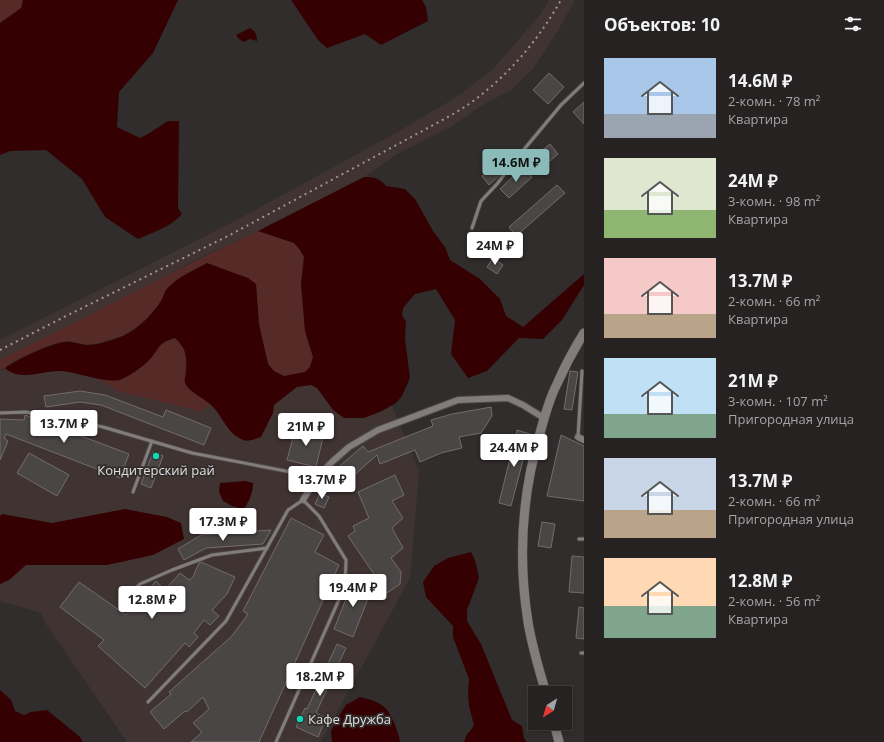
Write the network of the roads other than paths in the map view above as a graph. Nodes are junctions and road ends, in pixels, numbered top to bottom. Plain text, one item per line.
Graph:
1 (584, 83) edge
2 (472, 228) dead end
3 (584, 333) edge
4 (582, 371) dead end
5 (0, 413) edge
6 (544, 418) junction
7 (578, 437) joint
8 (584, 440) edge
9 (152, 441) junction
10 (317, 477) junction
11 (134, 492) dead end
12 (303, 500) junction
13 (580, 539) dead end
14 (584, 539) edge
15 (267, 548) junction
16 (121, 602) dead end
17 (544, 686) edge
18 (148, 702) dead end
19 (556, 730) edge
20 (276, 742) edge
21 (559, 742) edge

1 - 2 lane
3 - 6 street
4 - 7 lane
5 - 9 lane
6 - 10 street
6 - 17 street
7 - 8 street
9 - 10 lane
9 - 11 lane
10 - 12 street
12 - 15 lane
12 - 20 lane
13 - 14 lane
15 - 16 lane
15 - 18 lane
19 - 21 street

